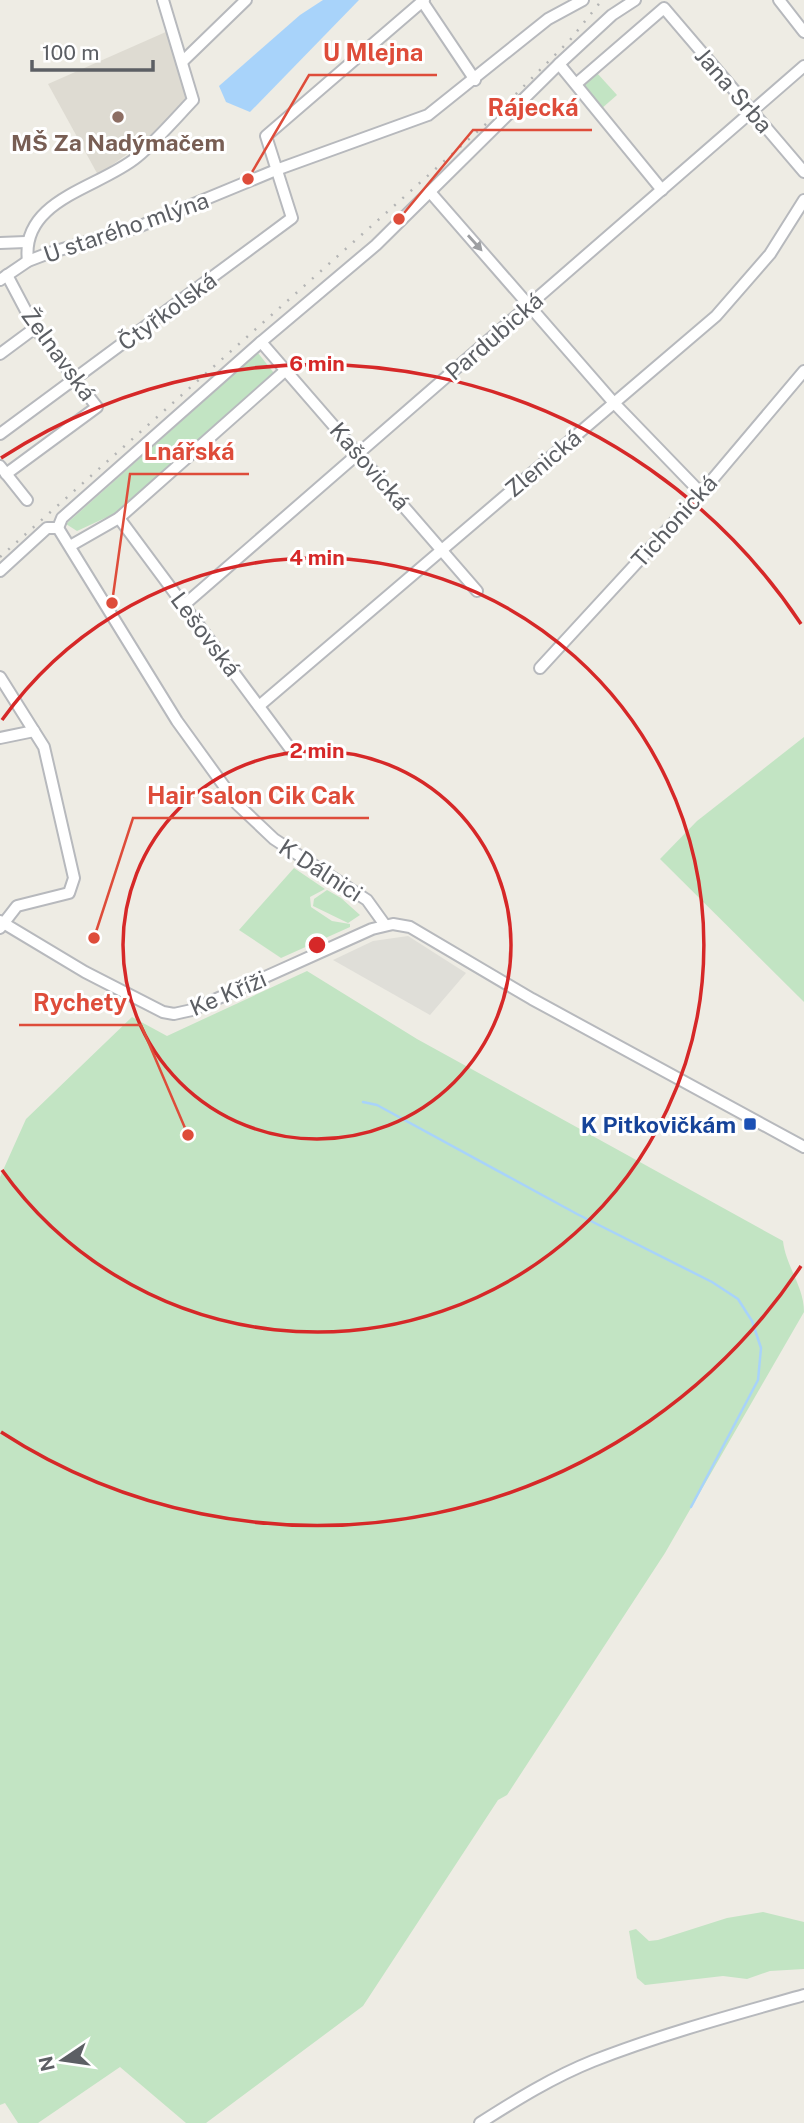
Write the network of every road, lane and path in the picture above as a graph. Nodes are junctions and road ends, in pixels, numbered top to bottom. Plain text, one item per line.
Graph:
1 (163, 0) edge
2 (246, 0) edge
3 (583, 0) edge
4 (635, 0) edge
5 (779, 0) edge
6 (423, 1) edge
7 (804, 32) edge
8 (182, 62) junction
9 (559, 64) junction
10 (804, 66) edge
11 (475, 80) junction
12 (576, 84) junction
13 (753, 110) junction
14 (275, 170) junction
15 (804, 172) edge
16 (662, 190) junction
17 (430, 192) junction
18 (804, 200) edge
19 (26, 242) junction
20 (0, 243) edge
21 (28, 261) junction
22 (4, 277) edge
23 (530, 305) junction
24 (35, 328) junction
25 (261, 342) junction
26 (0, 354) edge
27 (287, 369) junction
28 (804, 372) edge
29 (76, 378) junction
30 (614, 403) junction
31 (0, 434) edge
32 (359, 454) junction
33 (3, 470) edge
34 (701, 493) junction
35 (27, 500) dead end
36 (119, 518) junction
37 (58, 528) junction
38 (70, 546) junction
39 (441, 549) junction
40 (0, 571) edge
41 (477, 591) dead end
42 (184, 606) junction
43 (540, 668) dead end
44 (0, 677) edge
45 (259, 706) junction
46 (34, 731) junction
47 (0, 738) edge
48 (292, 751) dead end
49 (1, 924) edge
50 (385, 925) junction
51 (804, 1147) edge
52 (804, 1994) edge
53 (480, 2123) edge

1 - 8 street
2 - 8 street
3 - 11 street, U starého mlýna
4 - 9 street
5 - 7 street
6 - 11 street
6 - 14 street
8 - 19 street
9 - 12 street
9 - 17 street
10 - 13 street, Pardubická
11 - 14 street, U starého mlýna
12 - 13 street, Jana Srba
12 - 16 street
13 - 15 street, Jana Srba
13 - 16 street, Pardubická
14 - 21 street, U starého mlýna
14 - 29 street, Čtyřkolská
16 - 23 street, Pardubická
17 -> 23 street
17 - 25 street
18 - 30 street, Zlenická
19 - 20 street
19 - 21 street
21 - 22 street, U starého mlýna
22 - 24 street, Želnavská
23 - 30 street
23 - 32 street, Pardubická
24 - 26 street
24 - 29 street, Želnavská
25 - 27 street, Kašovická
25 - 37 street
27 - 32 street, Kašovická
27 - 36 street
28 - 34 street, Tichonická
29 - 31 street, Čtyřkolská
29 - 33 street, Želnavská
30 - 34 street
30 - 39 street, Zlenická
32 - 39 street, Kašovická
32 - 42 street, Pardubická
33 - 35 street
34 - 43 street, Tichonická
36 - 38 street
36 - 42 street, Lešovská
37 - 38 street, K Dálnici
37 - 40 street
38 - 50 street, K Dálnici
39 - 41 street, Kašovická
39 - 45 street, Zlenická
42 - 45 street, Lešovská
44 - 46 street
45 - 48 street, Lešovská
46 - 47 street
46 - 49 street
49 - 50 street, Ke Kříži
50 - 51 street
52 - 53 street

